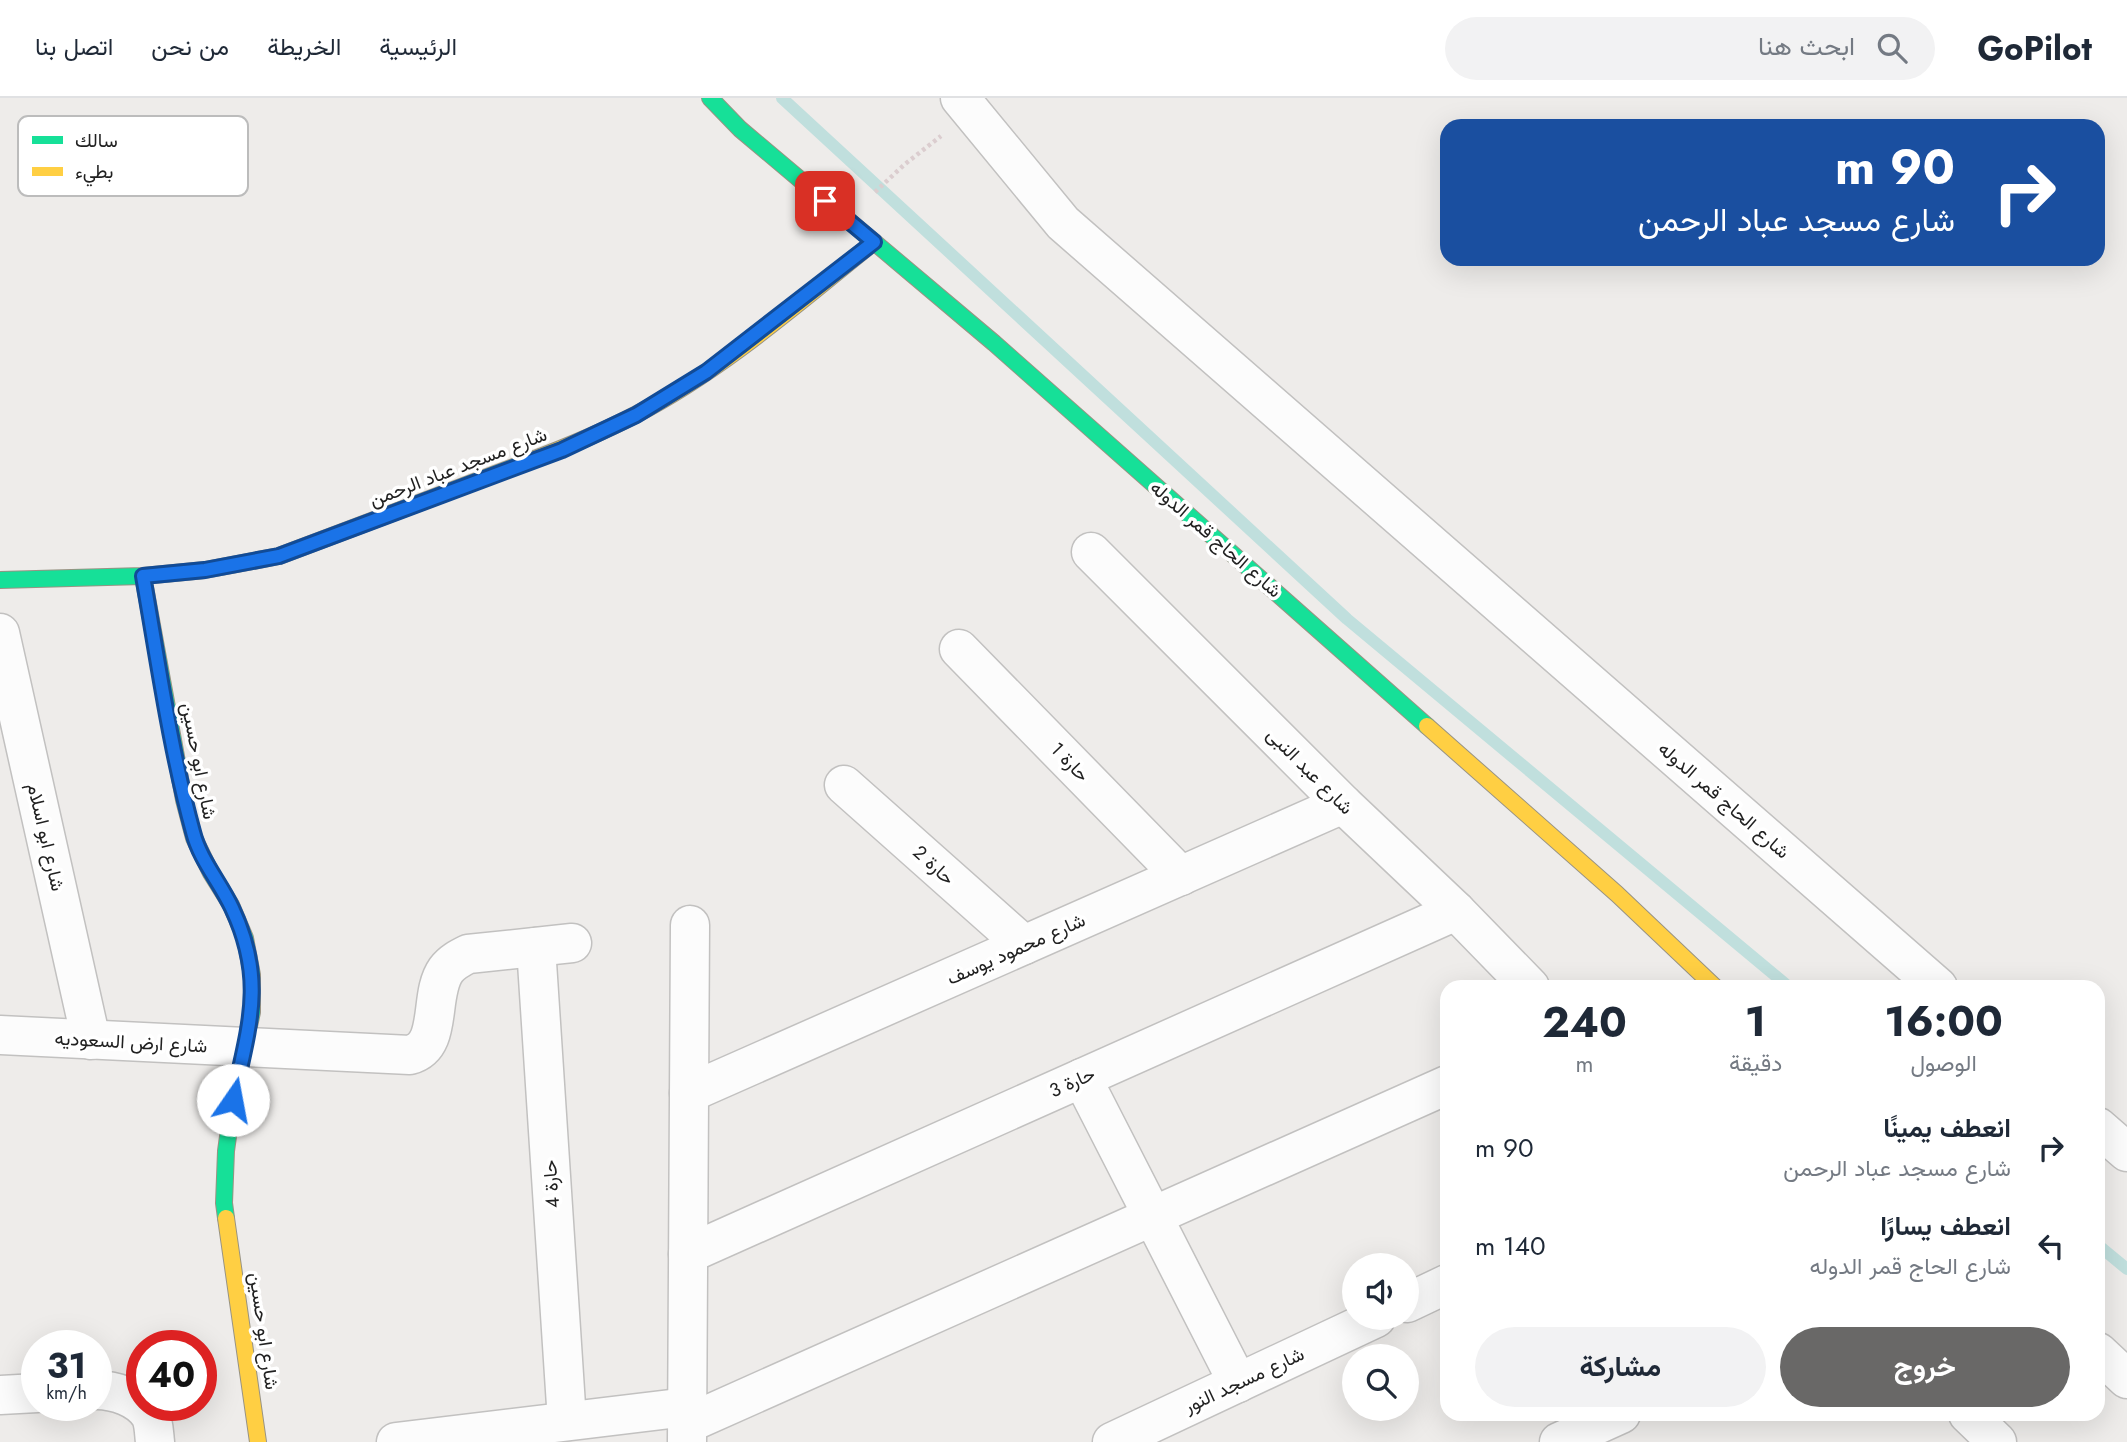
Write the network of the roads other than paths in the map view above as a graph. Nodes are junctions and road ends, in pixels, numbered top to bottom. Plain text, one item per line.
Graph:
1 (710, 98) edge
2 (960, 98) edge
3 (874, 242) junction
4 (1091, 552) dead end
5 (143, 576) junction
6 (0, 580) edge
7 (0, 634) edge
8 (960, 649) dead end
9 (845, 785) dead end
10 (1343, 804) junction
11 (1181, 876) junction
12 (1456, 911) junction
13 (690, 925) dead end
14 (554, 945) joint
15 (1024, 945) junction
16 (1523, 980) edge
17 (1708, 980) edge
18 (1930, 980) edge
19 (0, 1035) edge
20 (91, 1040) junction
21 (244, 1048) junction
22 (1082, 1078) junction
23 (1440, 1088) edge
24 (689, 1093) junction
25 (2105, 1133) edge
26 (2127, 1152) edge
27 (1152, 1216) junction
28 (688, 1254) junction
29 (1440, 1287) edge
30 (1419, 1297) edge
31 (1351, 1330) edge
32 (2105, 1359) edge
33 (2127, 1379) edge
34 (1238, 1383) junction
35 (112, 1392) edge
36 (21, 1394) edge
37 (0, 1395) edge
38 (567, 1421) junction
39 (1606, 1421) edge
40 (1975, 1421) edge
41 (687, 1424) edge
42 (156, 1442) edge
43 (258, 1442) edge
44 (396, 1442) edge
45 (1112, 1442) edge
46 (1559, 1442) edge
47 (1997, 1442) edge

1 - 3 street, شارع الحاج قمر الدوله
2 - 18 street, شارع الحاج قمر الدوله
3 - 5 street, شارع مسجد عباد الرحمن
3 - 17 street, شارع الحاج قمر الدوله
4 - 10 street, شارع عبد النبى
5 - 6 street, شارع مسجد عباد الرحمن
5 - 21 street, شارع ابو حسين
7 - 20 street, شارع ابو اسلام
8 - 11 street, حارة 1
9 - 15 street, حارة 2
10 - 11 street, شارع محمود يوسف
10 - 12 street, شارع عبد النبى
11 - 15 street, شارع محمود يوسف
12 - 16 street, شارع عبد النبى
12 - 22 street, حارة 3
13 - 24 street
14 - 21 street, شارع ارض السعوديه
14 - 38 street, حارة 4
15 - 24 street, شارع محمود يوسف
19 - 20 street, شارع ارض السعوديه
20 - 21 street, شارع ارض السعوديه
21 - 43 street, شارع ابو حسين
22 - 27 street
22 - 28 street, حارة 3
23 - 27 street
24 - 28 street
25 - 26 street
27 - 34 street
27 - 41 street
28 - 41 street
29 - 30 street
31 - 34 street, شارع مسجد النور
32 - 33 street
34 - 45 street, شارع مسجد النور
35 - 42 street
36 - 37 street
38 - 41 street
38 - 44 street
39 - 46 street
40 - 47 street

